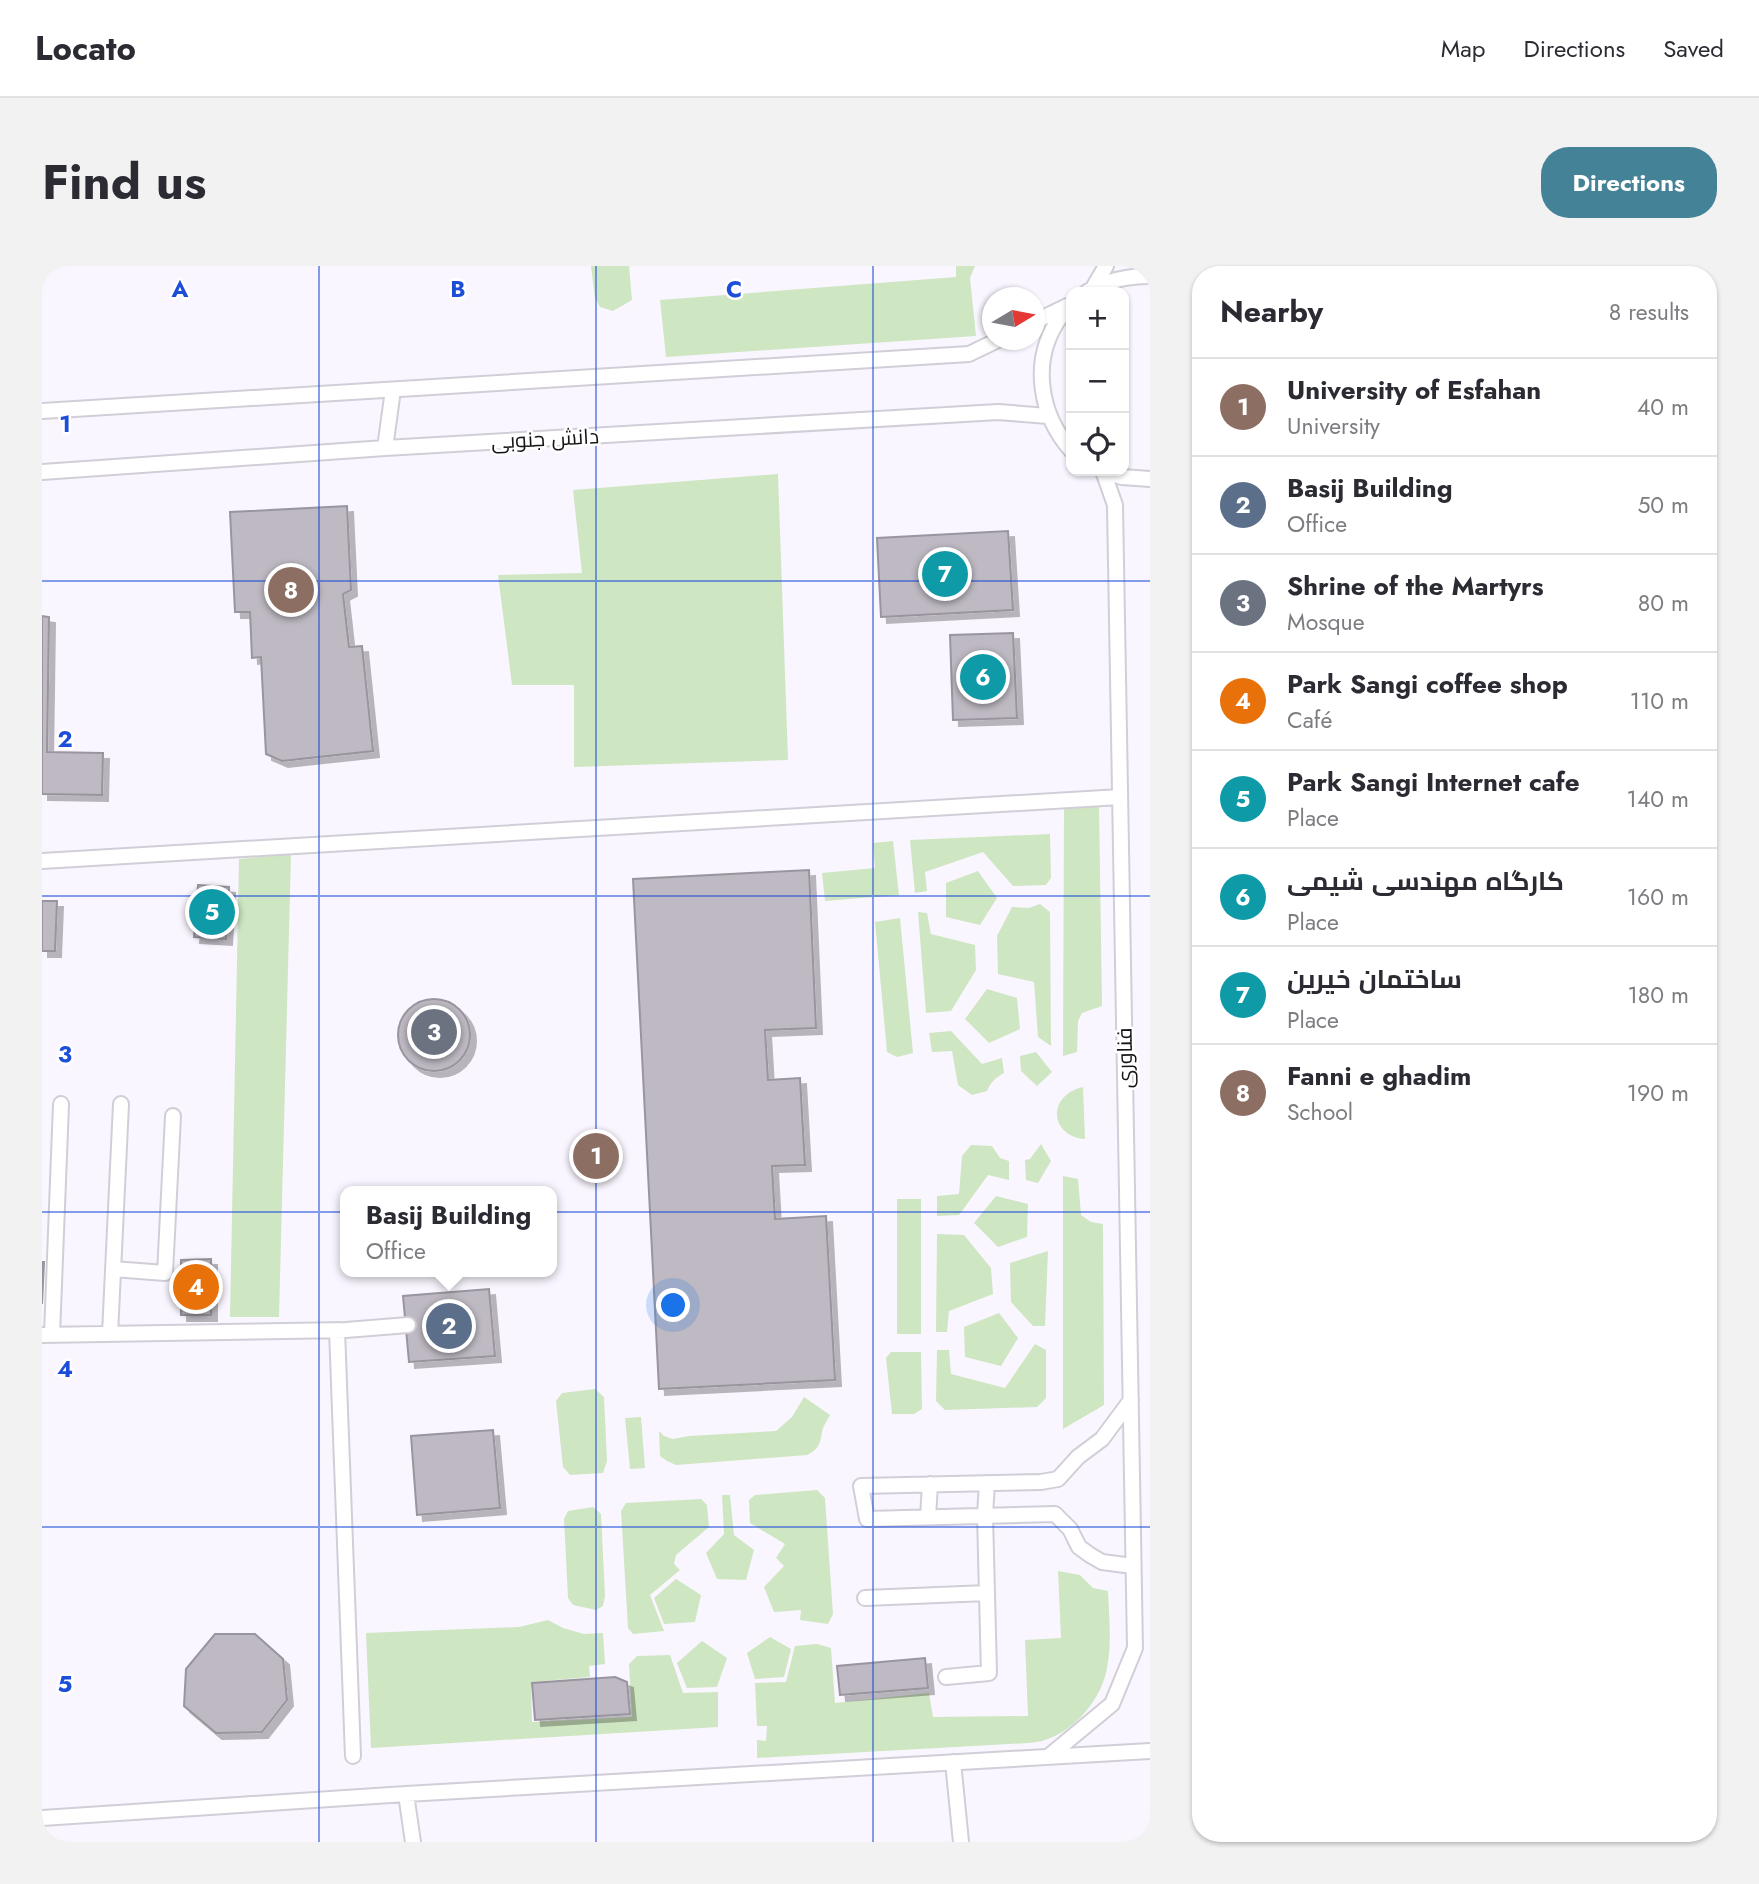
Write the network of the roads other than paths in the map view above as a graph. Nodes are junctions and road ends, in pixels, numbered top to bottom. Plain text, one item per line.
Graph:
1 (1106, 266) edge
2 (1150, 276) edge
3 (1092, 287) edge
4 (1097, 287) edge
5 (1066, 306) edge
6 (1066, 311) edge
7 (1045, 317) edge
8 (982, 348) edge
9 (393, 390) junction
10 (42, 411) edge
11 (1048, 416) junction
12 (1066, 443) edge
13 (385, 449) junction
14 (42, 472) edge
15 (1104, 476) edge
16 (1119, 476) edge
17 (1150, 479) edge
18 (1120, 797) junction
19 (42, 861) edge
20 (61, 1104) dead end
21 (121, 1104) dead end
22 (173, 1116) dead end
23 (113, 1269) junction
24 (408, 1325) dead end
25 (337, 1330) junction
26 (110, 1334) junction
27 (47, 1335) edge
28 (1130, 1400) junction
29 (986, 1483) junction
30 (930, 1484) junction
31 (985, 1516) junction
32 (928, 1517) junction
33 (1133, 1566) junction
34 (987, 1593) junction
35 (866, 1598) dead end
36 (946, 1676) dead end
37 (1150, 1751) edge
38 (353, 1756) dead end
39 (1048, 1757) junction
40 (953, 1762) junction
41 (406, 1794) junction
42 (42, 1818) edge
43 (413, 1842) edge
44 (961, 1842) edge

1 - 3 lane
2 - 4 lane
5 - 7 lane
6 - 11 lane
8 - 9 lane
9 - 10 lane
9 - 13 lane
11 - 12 lane
11 - 13 lane, دانش جنوبی
13 - 14 lane, دانش جنوبی
15 - 18 lane, فناوری
16 - 17 lane
18 - 19 lane
18 - 28 lane, فناوری
20 - 27 lane
21 - 23 lane
22 - 23 lane
23 - 26 lane
24 - 25 lane
25 - 26 lane
25 - 38 lane
26 - 27 lane
28 - 29 lane
28 - 33 lane, فناوری
29 - 30 lane
29 - 31 lane
30 - 32 lane
30 - 32 lane
31 - 32 lane
31 - 33 lane
31 - 34 lane
33 - 39 lane, فناوری
34 - 35 lane
34 - 36 lane
37 - 39 lane
39 - 40 lane
40 - 41 lane
40 - 44 lane
41 - 42 lane
41 - 43 lane

